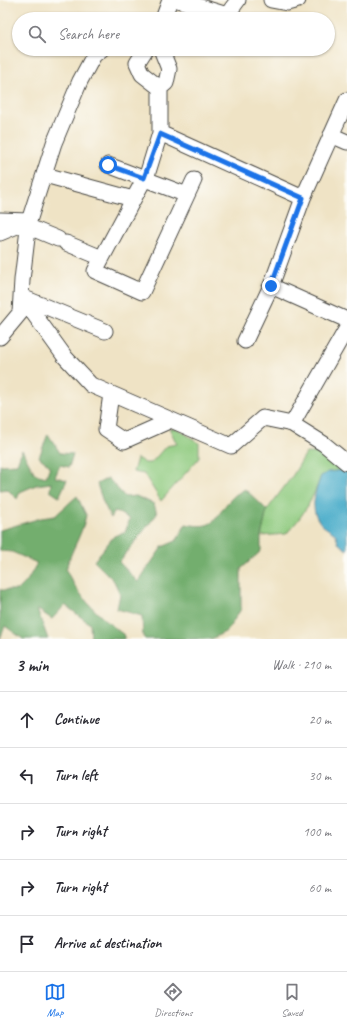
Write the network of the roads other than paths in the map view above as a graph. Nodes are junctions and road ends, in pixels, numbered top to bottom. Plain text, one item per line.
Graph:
1 (170, 0) edge
2 (178, 0) edge
3 (238, 0) edge
4 (271, 0) edge
5 (298, 0) edge
6 (166, 12) edge
7 (217, 12) edge
8 (229, 12) edge
9 (93, 56) edge
10 (140, 56) edge
11 (164, 56) edge
12 (160, 88) junction
13 (347, 100) edge
14 (160, 134) junction
15 (331, 135) junction
16 (347, 142) edge
17 (108, 165) dead end
18 (45, 175) junction
19 (144, 178) junction
20 (194, 180) dead end
21 (187, 195) junction
22 (303, 198) junction
23 (133, 199) junction
24 (0, 220) edge
25 (29, 224) junction
26 (0, 232) edge
27 (102, 258) junction
28 (271, 286) junction
29 (21, 296) junction
30 (347, 320) edge
31 (347, 328) edge
32 (105, 331) dead end
33 (0, 337) edge
34 (245, 341) dead end
35 (111, 394) junction
36 (170, 421) junction
37 (292, 424) junction
38 (347, 463) edge

1 - 6 lane
2 - 7 lane
3 - 8 lane
4 - 5 lane
9 - 18 lane
10 - 12 lane
11 - 12 lane
12 - 14 lane
13 - 15 lane
14 - 19 lane
14 - 22 lane
15 - 16 lane
15 - 22 lane
17 - 19 lane
18 - 23 lane
18 - 25 lane
19 - 21 lane
19 - 23 lane
20 - 21 lane
21 - 27 lane
22 - 28 lane
23 - 27 lane
24 - 25 lane
25 - 26 lane
25 - 27 lane
25 - 29 lane
28 - 30 lane
28 - 34 lane
29 - 32 lane
29 - 33 lane
29 - 35 lane
31 - 37 lane
35 - 36 lane
35 - 36 lane
36 - 37 lane
37 - 38 lane

